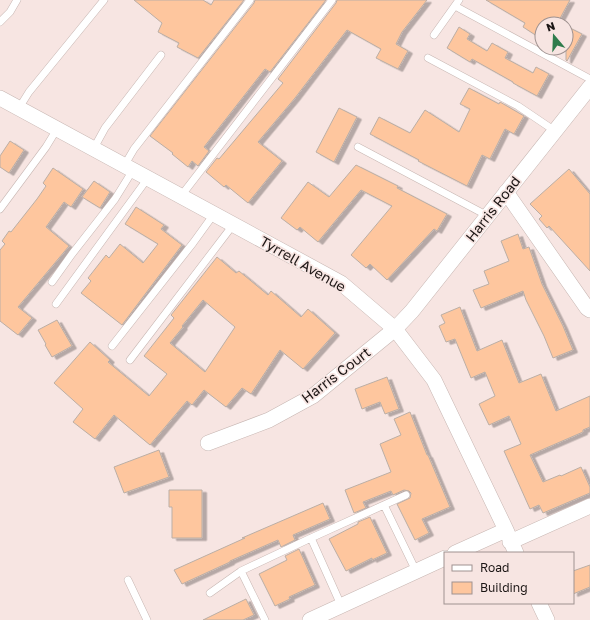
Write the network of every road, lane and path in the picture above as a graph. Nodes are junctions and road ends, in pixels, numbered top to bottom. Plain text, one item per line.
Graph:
1 (17, 0) edge
2 (104, 0) edge
3 (250, 0) edge
4 (332, 0) edge
5 (457, 3) edge
6 (0, 22) edge
7 (434, 35) dead end
8 (161, 55) dead end
9 (428, 58) dead end
10 (590, 79) edge
11 (590, 87) edge
12 (0, 98) edge
13 (19, 108) junction
14 (57, 129) junction
15 (555, 131) junction
16 (358, 147) dead end
17 (94, 148) junction
18 (129, 168) junction
19 (148, 178) junction
20 (506, 192) junction
21 (181, 196) junction
22 (0, 209) edge
23 (214, 214) junction
24 (488, 216) junction
25 (233, 225) junction
26 (52, 282) dead end
27 (56, 304) dead end
28 (590, 310) edge
29 (395, 329) junction
30 (112, 346) dead end
31 (130, 360) dead end
32 (208, 443) dead end
33 (406, 495) dead end
34 (384, 505) junction
35 (590, 506) edge
36 (311, 538) junction
37 (511, 541) edge
38 (460, 552) edge
39 (444, 558) edge
40 (241, 571) junction
41 (416, 571) junction
42 (128, 580) dead end
43 (210, 593) dead end
44 (539, 604) edge
45 (342, 605) junction
46 (147, 620) edge
47 (265, 620) edge
48 (310, 620) edge
49 (547, 620) edge

1 - 6 lane
2 - 13 lane
3 - 18 lane
4 - 21 lane
5 - 7 lane
5 - 10 lane
8 - 17 lane
9 - 15 lane
11 - 15 street, Harris Road
12 - 13 street, Tyrrell Avenue
13 - 14 street, Tyrrell Avenue
14 - 17 street, Tyrrell Avenue
14 - 22 lane
15 - 20 street, Harris Road
16 - 24 lane
17 - 18 street, Tyrrell Avenue
18 - 19 street, Tyrrell Avenue
18 - 26 lane
19 - 21 street, Tyrrell Avenue
19 - 27 lane
20 - 24 street, Harris Road
20 - 28 street
21 - 23 street, Tyrrell Avenue
23 - 25 street, Tyrrell Avenue
23 - 30 lane
24 - 29 street, Harris Road
25 - 29 street, Tyrrell Avenue
25 - 31 lane
29 - 32 street, Harris Court
29 - 37 street, Tyrrell Avenue
33 - 34 lane
34 - 36 lane
34 - 41 lane
35 - 37 street
36 - 40 lane
36 - 45 lane
37 - 38 street
39 - 41 street
40 - 43 lane
40 - 47 lane
41 - 45 street
42 - 46 lane
44 - 49 street
45 - 48 street

